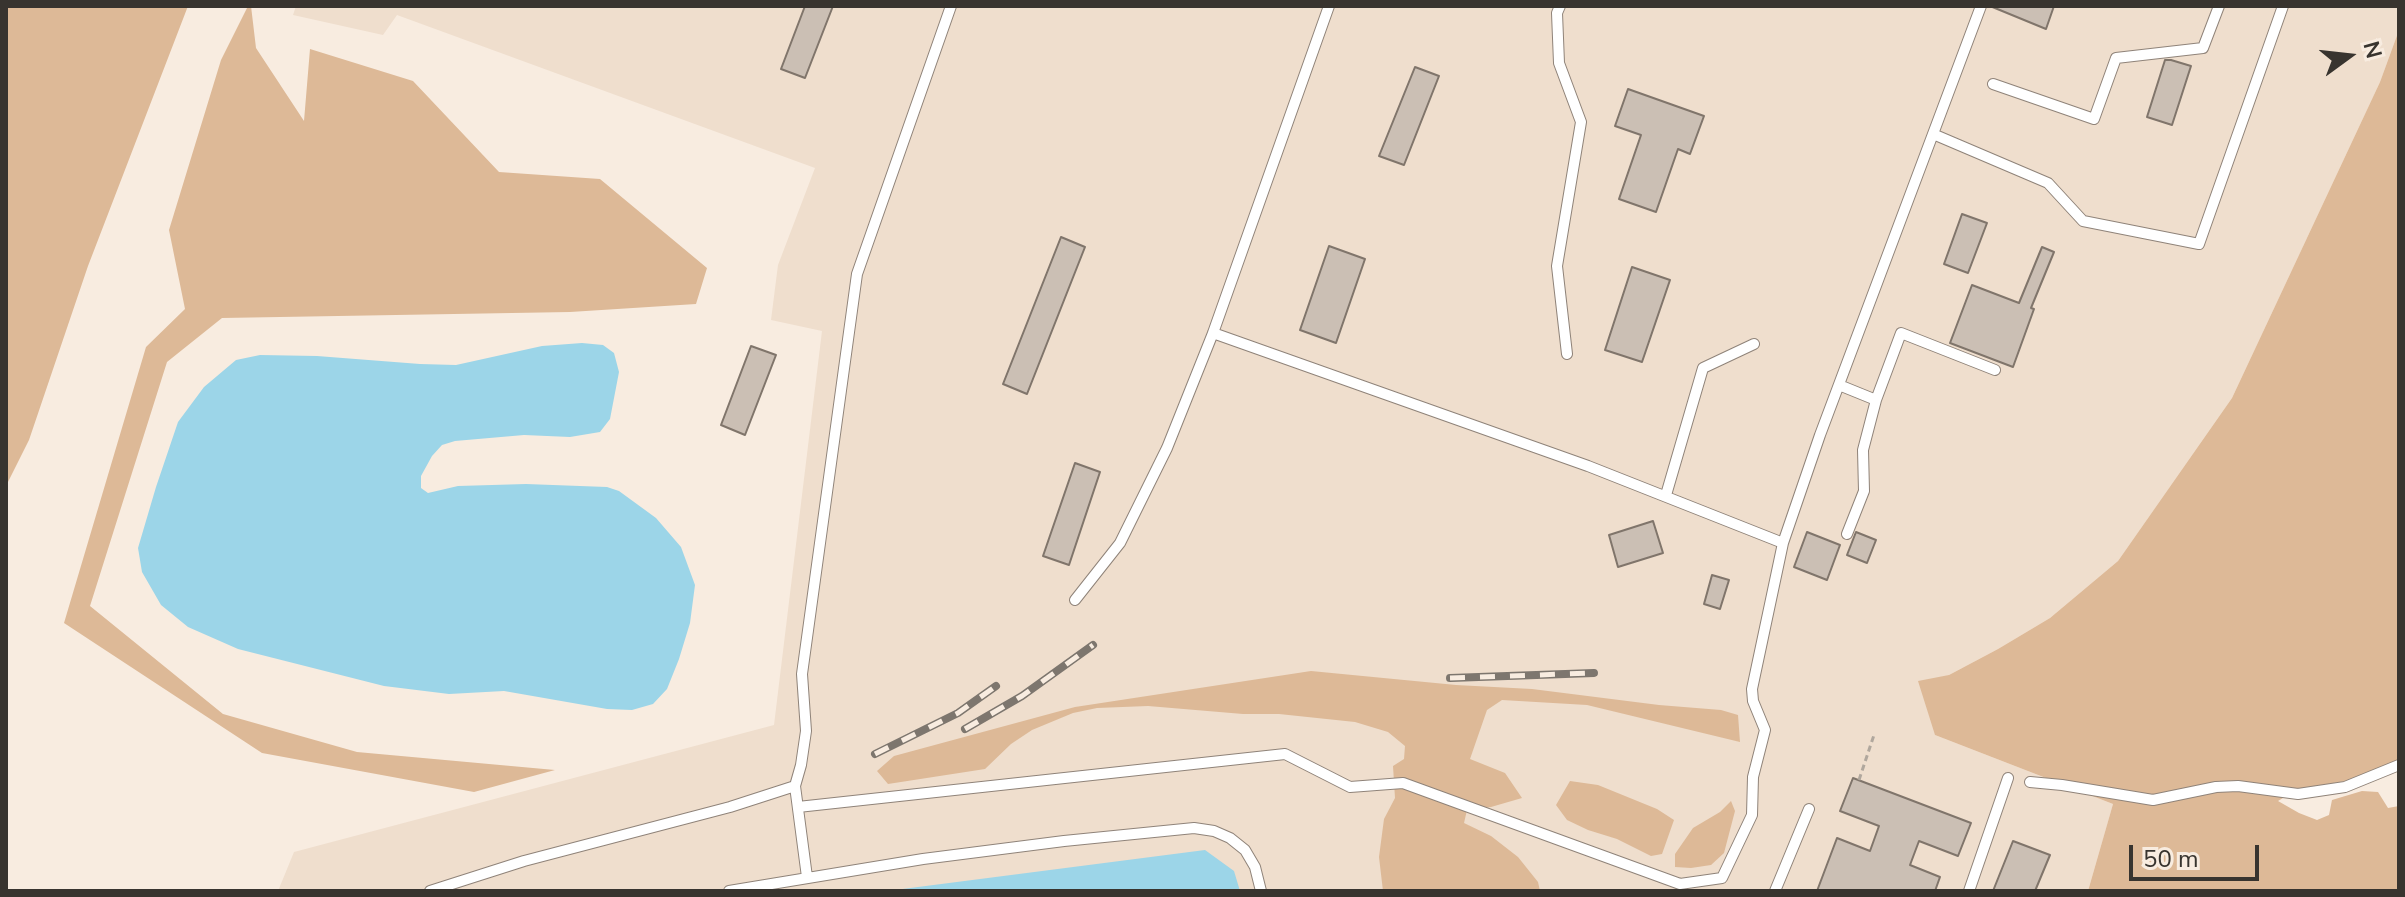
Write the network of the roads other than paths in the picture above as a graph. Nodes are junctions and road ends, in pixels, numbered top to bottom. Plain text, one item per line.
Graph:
1 (951, 6) edge
2 (1329, 6) edge
3 (1560, 6) edge
4 (1981, 6) edge
5 (2219, 6) edge
6 (2283, 6) edge
7 (1993, 84) dead end
8 (1933, 134) junction
9 (1213, 333) junction
10 (1754, 344) dead end
11 (1567, 354) dead end
12 (1995, 370) dead end
13 (1839, 385) junction
14 (1876, 400) junction
15 (1666, 495) junction
16 (1847, 534) dead end
17 (1783, 543) junction
18 (1075, 600) dead end
19 (2399, 765) edge
20 (2008, 778) dead end
21 (2030, 782) dead end
22 (795, 786) junction
23 (798, 807) junction
24 (1809, 809) dead end
25 (807, 877) junction
26 (430, 891) edge
27 (729, 891) edge
28 (1261, 891) edge
29 (1775, 891) edge
30 (1969, 891) edge

1 - 22 lane
2 - 9 lane
3 - 11 lane
4 - 8 lane
5 - 7 lane
6 - 8 lane
8 - 13 lane
9 - 15 lane
9 - 18 lane
10 - 15 lane
12 - 14 lane
13 - 14 lane
13 - 17 lane
14 - 16 lane
15 - 17 lane
17 - 23 lane
19 - 21 lane
20 - 30 lane
22 - 23 lane
22 - 26 lane
23 - 25 lane
24 - 29 lane
25 - 27 lane
25 - 28 lane

